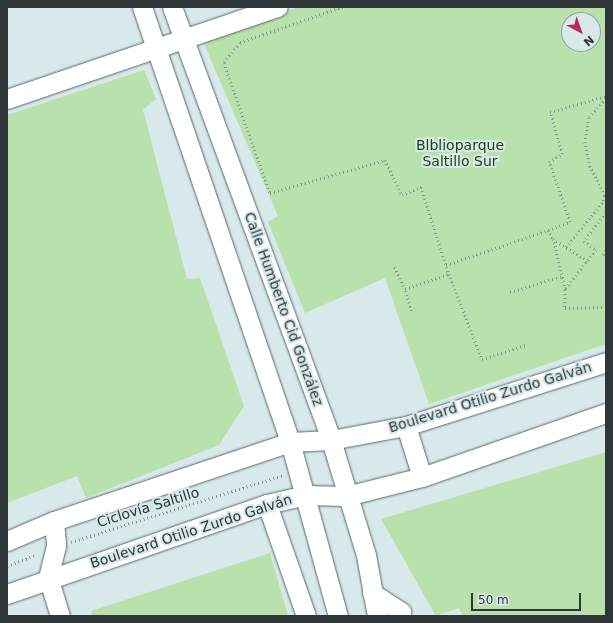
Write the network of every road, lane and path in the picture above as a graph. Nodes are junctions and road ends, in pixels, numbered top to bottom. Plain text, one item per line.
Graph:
1 (142, 7) edge
2 (172, 7) edge
3 (278, 7) edge
4 (343, 7) edge
5 (183, 39) junction
6 (156, 49) junction
7 (606, 98) edge
8 (7, 99) edge
9 (602, 203) junction
10 (606, 204) edge
11 (606, 213) edge
12 (548, 230) junction
13 (553, 239) junction
14 (566, 247) junction
15 (606, 250) edge
16 (603, 254) dead end
17 (588, 261) junction
18 (446, 265) junction
19 (395, 267) dead end
20 (449, 274) junction
21 (562, 276) junction
22 (405, 288) junction
23 (566, 290) junction
24 (510, 292) dead end
25 (606, 307) edge
26 (411, 311) dead end
27 (526, 345) dead end
28 (606, 362) edge
29 (606, 413) edge
30 (406, 426) junction
31 (332, 440) junction
32 (290, 442) junction
33 (297, 471) junction
34 (422, 477) junction
35 (305, 495) junction
36 (346, 496) junction
37 (268, 504) junction
38 (54, 521) junction
39 (7, 541) edge
40 (56, 546) junction
41 (7, 566) edge
42 (48, 577) junction
43 (372, 593) junction
44 (7, 594) edge
45 (60, 616) edge
46 (306, 616) edge
47 (338, 616) edge
48 (377, 616) edge
49 (401, 616) edge

1 - 6 street
2 - 5 street, Calle Humberto Cid González
3 - 5 street
4 - 18 path
5 - 6 street
5 - 31 street, Calle Humberto Cid González
6 - 8 street
6 - 32 street
7 - 9 path
7 - 12 path
9 - 10 path
9 - 14 path
11 - 17 path
12 - 13 path
12 - 18 path
13 - 14 path
13 - 21 path
14 - 17 path
15 - 16 path
17 - 23 path
18 - 20 path
19 - 22 path
20 - 22 path
20 - 27 path
21 - 23 path
21 - 24 path
22 - 26 path
23 - 25 path
28 - 30 street, Boulevard Otilio Zurdo Galván
29 - 34 street, Boulevard Otilio Zurdo Galván
30 - 31 street, Boulevard Otilio Zurdo Galván
30 - 34 street
31 - 32 street, Boulevard Otilio Zurdo Galván
31 - 36 street, Calle Humberto Cid González
32 - 33 street
32 - 38 street, Boulevard Otilio Zurdo Galván
33 - 35 street
33 - 40 path, Ciclovía Saltillo
34 - 36 street, Boulevard Otilio Zurdo Galván
35 - 36 street, Boulevard Otilio Zurdo Galván
35 - 37 street, Boulevard Otilio Zurdo Galván
35 - 47 street
36 - 43 street, Calle Humberto Cid González
37 - 42 street, Boulevard Otilio Zurdo Galván
37 - 46 street
38 - 39 street, Boulevard Otilio Zurdo Galván
38 - 40 street
40 - 41 path, Ciclovía Saltillo
40 - 42 street
42 - 44 street, Boulevard Otilio Zurdo Galván
42 - 45 street
43 - 48 street, Calle Humberto Cid González
43 - 49 street

